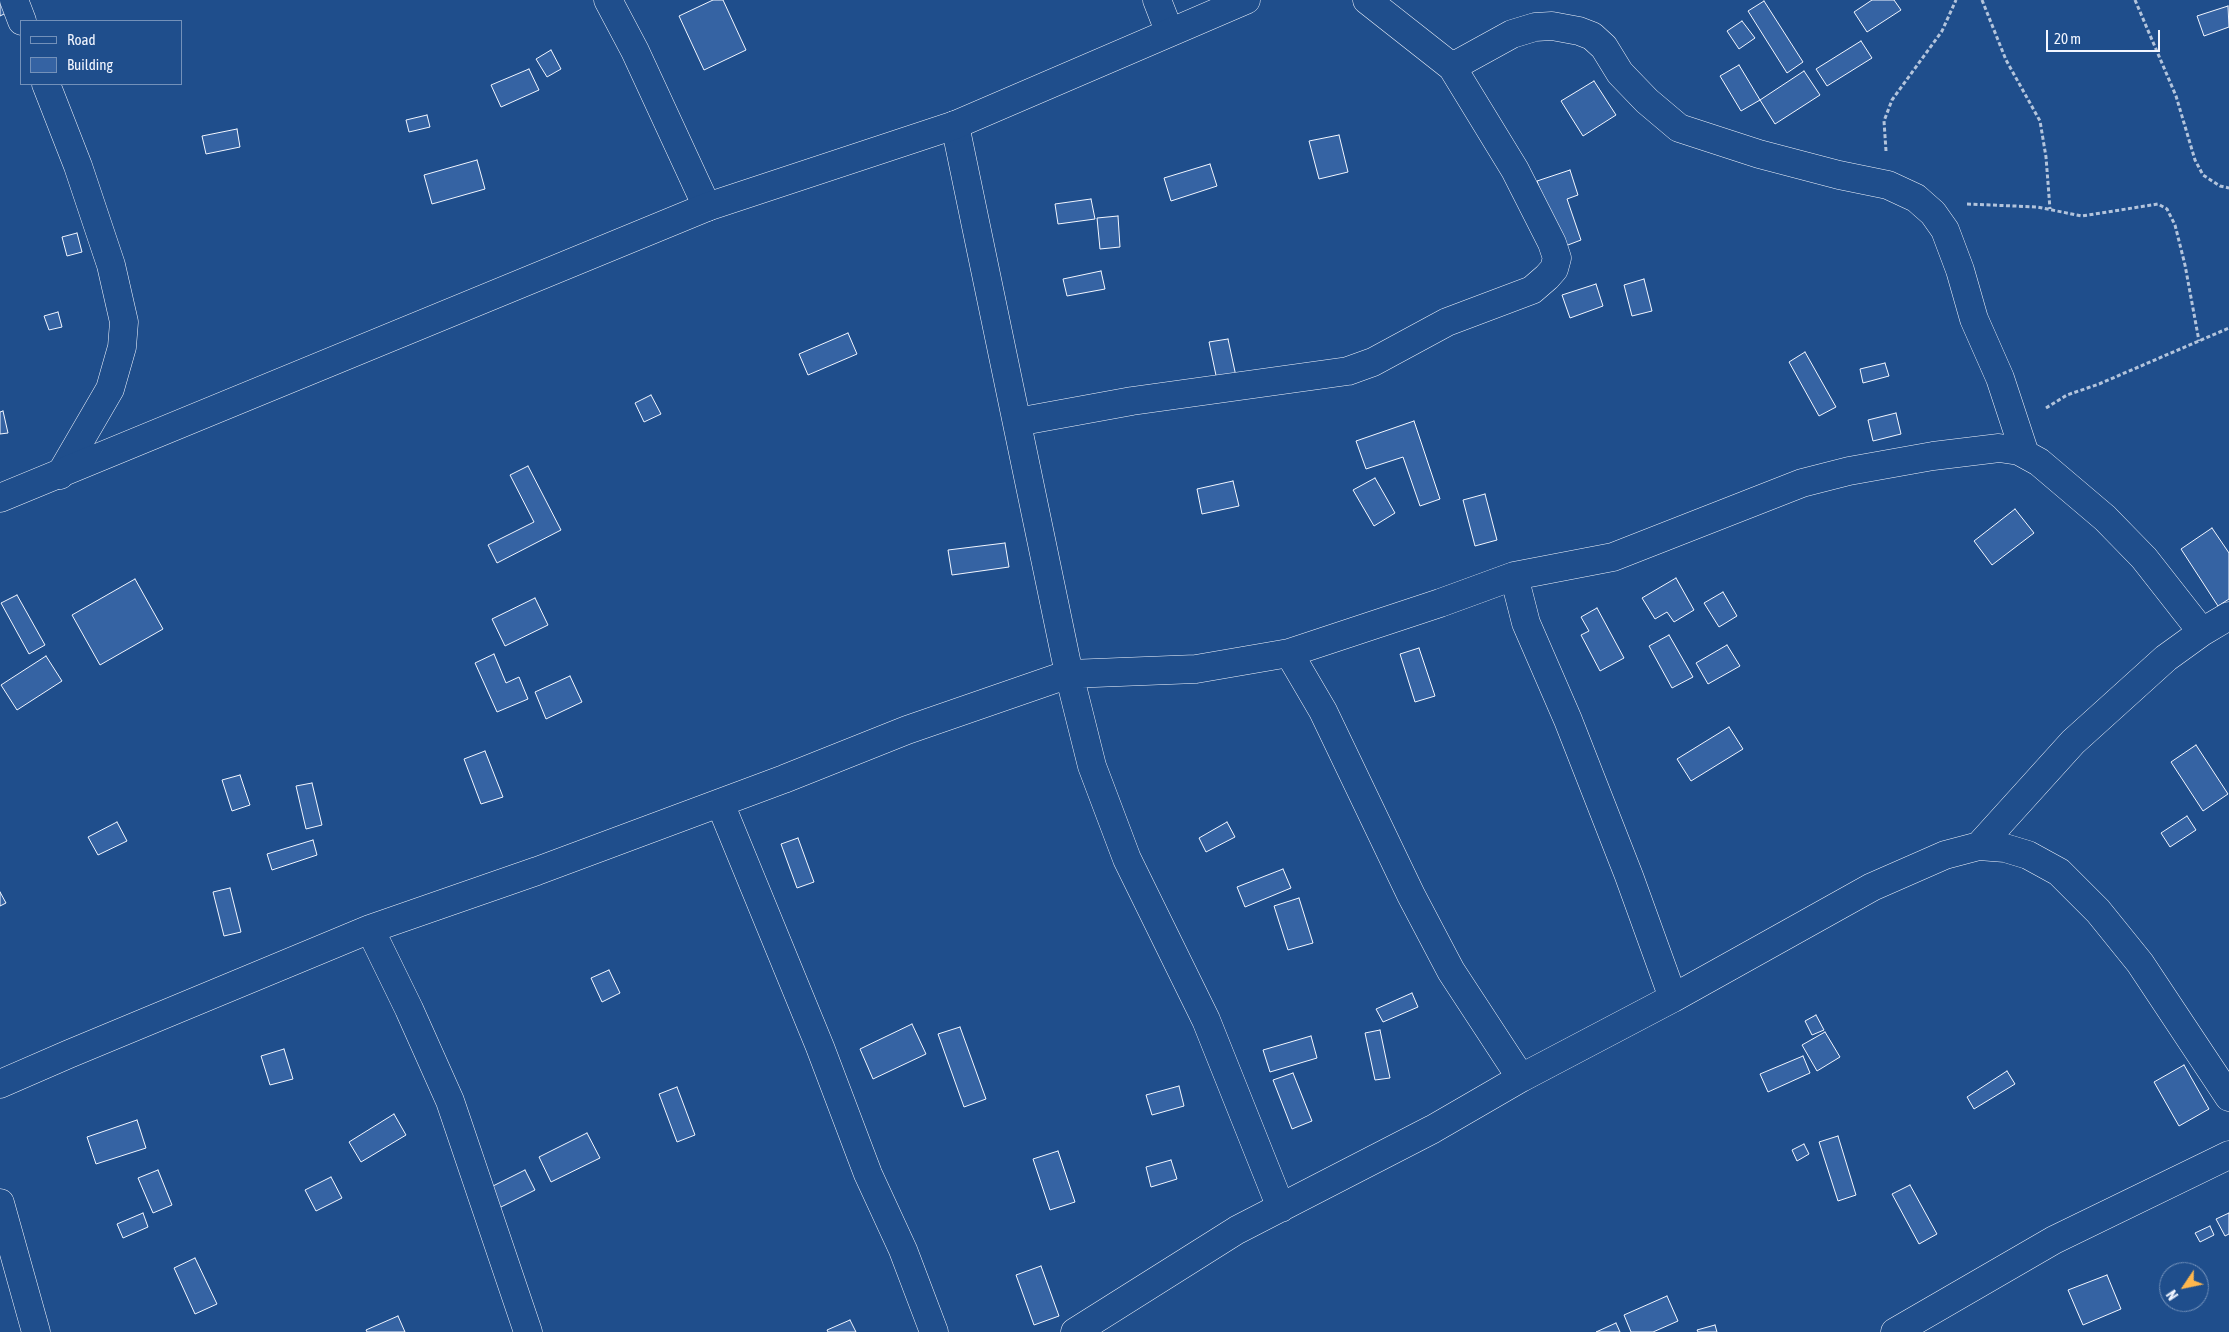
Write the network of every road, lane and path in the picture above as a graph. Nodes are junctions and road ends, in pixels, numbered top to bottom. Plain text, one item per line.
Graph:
1 (14, 0) edge
2 (608, 0) edge
3 (1157, 0) edge
4 (1246, 0) edge
5 (1368, 0) edge
6 (1956, 0) edge
7 (1982, 0) edge
8 (2135, 0) edge
9 (22, 20) edge
10 (1169, 32) junction
11 (1452, 67) junction
12 (46, 85) edge
13 (955, 125) junction
14 (1888, 185) junction
15 (2229, 188) edge
16 (1922, 204) junction
17 (707, 207) junction
18 (2050, 209) junction
19 (2229, 328) edge
20 (2199, 340) junction
21 (1017, 422) junction
22 (2016, 426) junction
23 (2025, 454) junction
24 (60, 475) junction
25 (0, 498) edge
26 (1514, 576) junction
27 (2229, 616) edge
28 (2202, 632) junction
29 (1289, 654) junction
30 (1069, 674) junction
31 (720, 803) junction
32 (1979, 846) junction
33 (370, 929) junction
34 (1673, 998) junction
35 (1521, 1078) junction
36 (0, 1084) edge
37 (2229, 1097) edge
38 (2229, 1155) edge
39 (0, 1204) edge
40 (1281, 1208) junction
41 (36, 1332) edge
42 (528, 1332) edge
43 (934, 1332) edge
44 (1075, 1332) edge
45 (1895, 1332) edge

1 - 9 main road
2 - 17 main road
3 - 10 main road
4 - 10 main road
5 - 11 main road
6 - 14 path
7 - 18 path
8 - 15 path
10 - 13 main road
11 - 14 main road
11 - 21 main road
12 - 24 main road
13 - 17 main road
13 - 21 main road
14 - 16 main road
16 - 18 path
16 - 22 main road
17 - 24 main road
18 - 20 path
19 - 20 path
20 - 22 path
21 - 30 main road
22 - 23 main road
23 - 26 main road
23 - 28 main road
24 - 25 main road
26 - 29 main road
26 - 34 main road
27 - 28 main road
28 - 32 main road
29 - 30 main road
29 - 35 main road
30 - 31 main road
30 - 40 main road
31 - 33 main road
31 - 43 main road
32 - 34 main road
32 - 37 main road
33 - 36 main road
33 - 42 main road
34 - 35 main road
35 - 40 main road
38 - 45 main road
39 - 41 main road
40 - 44 main road

